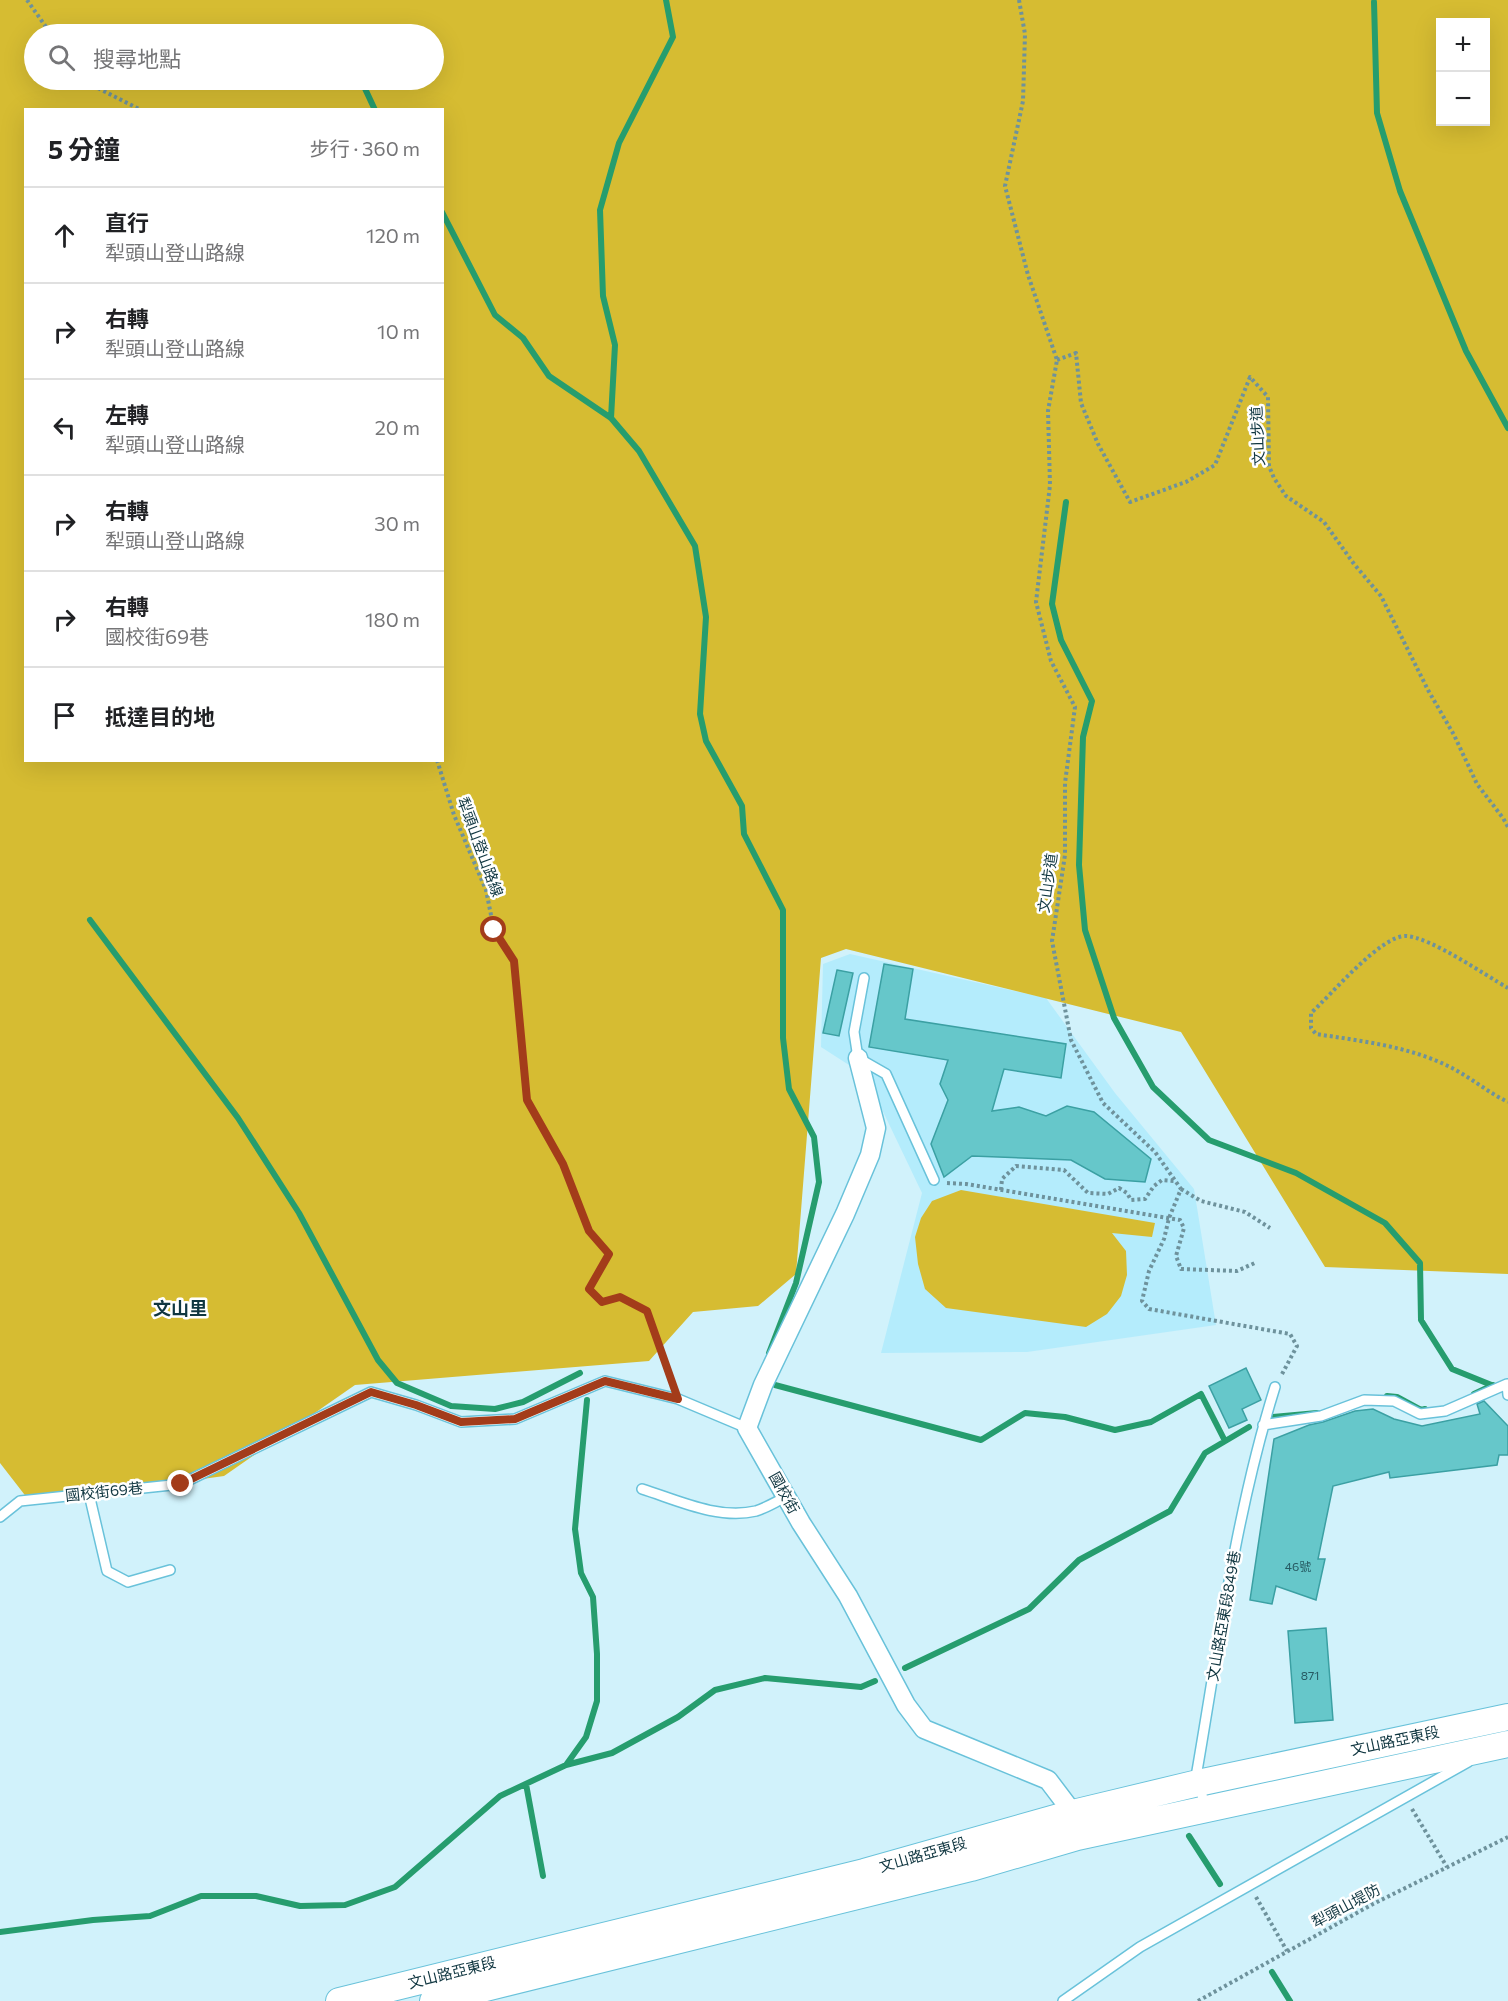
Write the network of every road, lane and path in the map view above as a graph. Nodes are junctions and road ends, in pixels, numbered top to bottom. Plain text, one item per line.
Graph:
1 (27, 0) edge
2 (1019, 0) edge
3 (44, 24) edge
4 (102, 90) edge
5 (137, 108) edge
6 (1057, 360) junction
7 (438, 762) edge
8 (1508, 827) edge
9 (864, 978) dead end
10 (1508, 988) edge
11 (858, 1058) junction
12 (1508, 1102) edge
13 (934, 1180) joint
14 (1175, 1181) junction
15 (1002, 1190) junction
16 (1181, 1190) junction
17 (1131, 1200) junction
18 (1128, 1211) junction
19 (1168, 1218) junction
20 (1270, 1228) dead end
21 (1257, 1262) dead end
22 (1508, 1381) edge
23 (1275, 1387) joint
24 (1508, 1395) edge
25 (678, 1399) junction
26 (1263, 1425) junction
27 (747, 1428) junction
28 (642, 1489) dead end
29 (89, 1494) junction
30 (786, 1497) junction
31 (0, 1517) edge
32 (170, 1570) dead end
33 (1508, 1717) edge
34 (1502, 1745) edge
35 (1198, 1783) junction
36 (1406, 1797) junction
37 (1204, 1809) junction
38 (1075, 1825) junction
39 (1508, 1837) edge
40 (964, 1843) junction
41 (1447, 1867) junction
42 (971, 1868) junction
43 (886, 1877) junction
44 (1249, 1886) junction
45 (1287, 1951) junction
46 (339, 2001) edge
47 (433, 2001) edge
48 (1063, 2001) edge
49 (1198, 2001) edge

1 - 3 path
2 - 6 path, 文山步道
4 - 5 path
6 - 8 path, 文山步道
6 - 14 path, 文山步道
7 - 25 path, 犁頭山登山路線
9 - 11 lane
10 - 12 path
11 - 13 lane
11 - 27 street
13 - 15 path
14 - 16 path, 文山步道
14 - 17 path
15 - 17 path
15 - 18 path
16 - 19 path
16 - 20 path
17 - 18 path
18 - 19 path
19 - 21 path
19 - 23 path
22 - 24 lane
22 - 26 lane
23 - 26 lane, 文山路亞東段849巷
25 - 27 lane, 國校街69巷
25 - 29 lane, 國校街69巷
26 - 35 lane, 文山路亞東段849巷
27 - 30 street, 國校街
28 - 30 lane
29 - 31 lane, 國校街69巷
29 - 32 lane
30 - 38 street, 國校街
33 - 35 main road, 文山路亞東段
34 - 36 lane
34 - 37 main road, 文山路亞東段
35 - 37 lane, 文山路亞東段849巷
35 - 38 main road, 文山路亞東段
36 - 41 path
36 - 44 lane
37 - 38 main road, 文山路亞東段
38 - 40 main road, 文山路亞東段
38 - 42 main road, 文山路亞東段
39 - 41 path, 犁頭山堤防
40 - 42 street
40 - 43 main road, 文山路亞東段
41 - 45 path, 犁頭山堤防
42 - 43 main road, 文山路亞東段
43 - 46 main road, 文山路亞東段
43 - 47 main road, 文山路亞東段
44 - 45 path
44 - 48 lane
45 - 49 path, 犁頭山堤防

